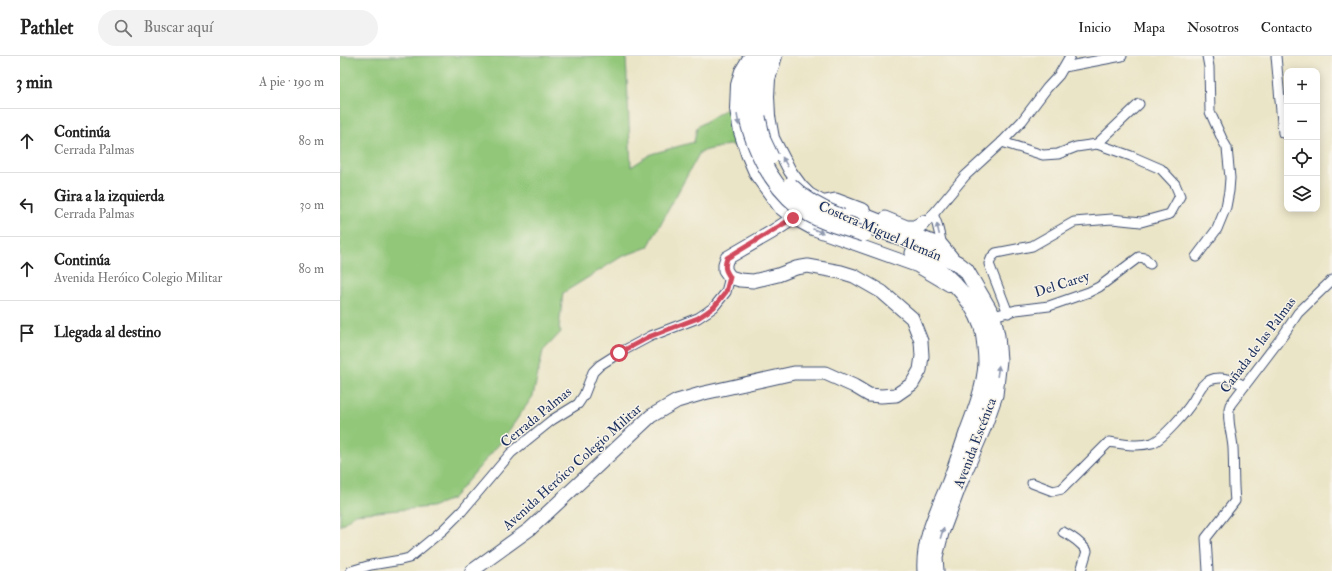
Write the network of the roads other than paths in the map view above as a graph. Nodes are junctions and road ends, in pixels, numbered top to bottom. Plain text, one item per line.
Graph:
1 (750, 56) edge
2 (757, 56) edge
3 (769, 56) edge
4 (776, 56) edge
5 (1070, 56) edge
6 (1122, 56) edge
7 (1207, 56) edge
8 (1276, 56) edge
9 (1064, 67) junction
10 (1283, 80) edge
11 (1139, 104) dead end
12 (753, 118) junction
13 (1282, 133) dead end
14 (1002, 142) junction
15 (1097, 144) junction
16 (820, 201) junction
17 (933, 214) junction
18 (793, 218) junction
19 (864, 230) junction
20 (913, 233) junction
21 (942, 245) junction
22 (1196, 257) dead end
23 (957, 263) junction
24 (1150, 264) dead end
25 (730, 277) junction
26 (1332, 280) edge
27 (960, 291) junction
28 (980, 292) joint
29 (1001, 314) junction
30 (1244, 386) junction
31 (1032, 483) dead end
32 (1063, 532) dead end
33 (351, 571) edge
34 (472, 571) edge
35 (925, 571) edge
36 (936, 571) edge
37 (1081, 571) edge
38 (1208, 571) edge

1 -> 18 street
2 - 12 main road, Costera Miguel Alemán
3 - 12 main road, Costera Miguel Alemán
16 -> 4 street
5 - 9 street
6 - 9 street
7 - 22 street
8 - 10 street
9 - 14 street
10 - 13 street
11 - 15 street
12 - 19 main road, Costera Miguel Alemán, bridge
14 - 15 street
14 - 17 street
15 - 29 street
16 - 17 street
16 - 18 main road
16 - 20 street
17 - 20 street
21 -> 17 street
18 - 25 main road
18 -> 27 street
19 - 23 main road, Costera Miguel Alemán
19 - 27 main road, Costera Miguel Alemán
20 - 21 street
21 - 23 street
23 - 28 main road, Costera Miguel Alemán
24 - 29 street, Del Carey
25 - 33 street, Cerrada Palmas
25 - 34 main road, Avenida Heróico Colegio Militar
26 - 30 street, Cañada de las Palmas
27 - 35 main road, Costera Miguel Alemán
28 - 29 main road, Avenida Escénica
36 -> 29 main road, Avenida Escénica
30 - 31 street
30 - 38 street, Cañada de las Palmas
32 - 37 street

